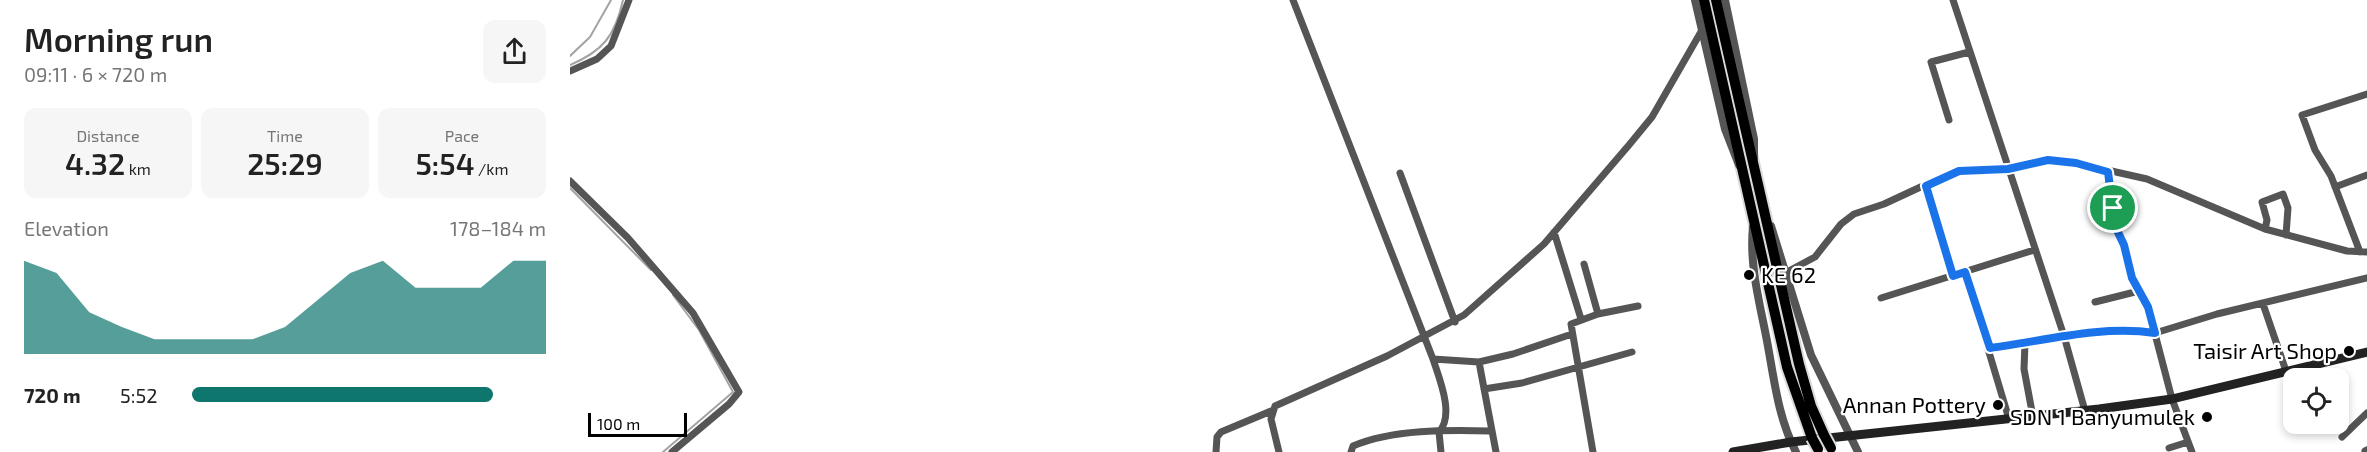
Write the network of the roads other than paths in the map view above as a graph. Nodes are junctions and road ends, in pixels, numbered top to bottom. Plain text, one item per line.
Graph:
1 (629, 0) edge
2 (1293, 0) edge
3 (1695, 0) edge
4 (1704, 0) edge
5 (1716, 0) edge
6 (1725, 0) edge
7 (1953, 0) edge
8 (1702, 30) junction
9 (1969, 52) junction
10 (570, 71) edge
11 (2367, 94) edge
12 (1949, 120) dead end
13 (1754, 163) junction
14 (1740, 168) junction
15 (2008, 169) junction
16 (2108, 172) junction
17 (1400, 173) dead end
18 (2367, 175) edge
19 (570, 181) edge
20 (1926, 186) junction
21 (2335, 187) junction
22 (1766, 215) junction
23 (1754, 223) junction
24 (2265, 229) junction
25 (1554, 232) junction
26 (2286, 235) junction
27 (2034, 250) junction
28 (2364, 252) edge
29 (1584, 264) dead end
30 (1787, 272) junction
31 (1965, 272) junction
32 (1953, 276) junction
33 (2367, 278) edge
34 (2139, 291) junction
35 (1881, 298) dead end
36 (2095, 302) dead end
37 (2263, 304) junction
38 (1638, 306) dead end
39 (1598, 314) junction
40 (1581, 319) junction
41 (1455, 322) junction
42 (2155, 333) junction
43 (1572, 334) junction
44 (2064, 336) junction
45 (1424, 337) junction
46 (2025, 343) junction
47 (1990, 348) junction
48 (1632, 352) dead end
49 (2367, 352) edge
50 (1433, 359) junction
51 (1479, 362) junction
52 (1578, 366) junction
53 (2285, 368) edge
54 (2299, 368) edge
55 (2283, 372) edge
56 (1484, 389) junction
57 (2172, 399) junction
58 (1271, 411) junction
59 (2085, 411) junction
60 (2367, 413) edge
61 (2033, 417) junction
62 (2009, 419) junction
63 (1490, 431) junction
64 (1438, 432) junction
65 (2342, 437) dead end
66 (1850, 438) junction
67 (1791, 442) junction
68 (2188, 442) junction
69 (2169, 448) dead end
70 (1826, 450) edge
71 (672, 452) edge
72 (1216, 452) edge
73 (1279, 452) edge
74 (1351, 452) edge
75 (1441, 452) edge
76 (1496, 452) edge
77 (1593, 452) edge
78 (1732, 452) edge
79 (1796, 452) edge
80 (1858, 452) edge
81 (2192, 452) edge

1 - 10 street
2 - 45 street
3 - 8 street
4 - 14 highway
5 - 13 highway
6 - 13 street
7 - 9 street
8 - 14 street
8 - 25 street
9 - 12 street
9 - 15 street
11 - 21 street
13 - 22 highway
14 - 23 highway
15 - 16 street
15 - 20 street
15 - 27 street
16 - 24 street
16 - 34 street
17 - 41 street
18 - 21 street
19 - 71 street
20 - 30 street
20 - 32 street
21 - 28 street
22 - 30 street
22 - 70 highway, bridge
23 - 67 street
23 - 70 highway, bridge
24 - 26 street
24 - 26 street
25 - 40 street
25 - 41 street
26 - 28 street
27 - 31 street
27 - 44 street
29 - 39 street
30 - 66 street
31 - 32 street
31 - 47 street
32 - 35 street
33 - 37 street
34 - 36 street
34 - 42 street
37 - 42 street
37 - 53 street
38 - 39 street
39 - 40 street
40 - 43 street
41 - 45 street
42 - 44 street
42 - 57 street
43 - 51 street
43 - 52 street
44 - 46 street
44 - 59 street
45 - 50 street
45 - 58 street
46 - 47 street
46 - 61 street
47 - 62 street
48 - 52 street
49 - 54 main road
50 - 51 street
50 - 64 street
51 - 56 street
52 - 56 street
52 - 77 street
55 - 57 main road
56 - 63 street
57 - 59 main road
57 - 68 street
58 - 72 street
58 - 73 street
59 - 61 main road
60 - 65 street
61 - 62 main road
62 - 66 main road
63 - 64 street
63 - 76 street
64 - 74 street
64 - 75 street
66 - 67 main road
66 - 80 street
67 - 78 main road
67 - 79 street
68 - 69 street
68 - 81 street

